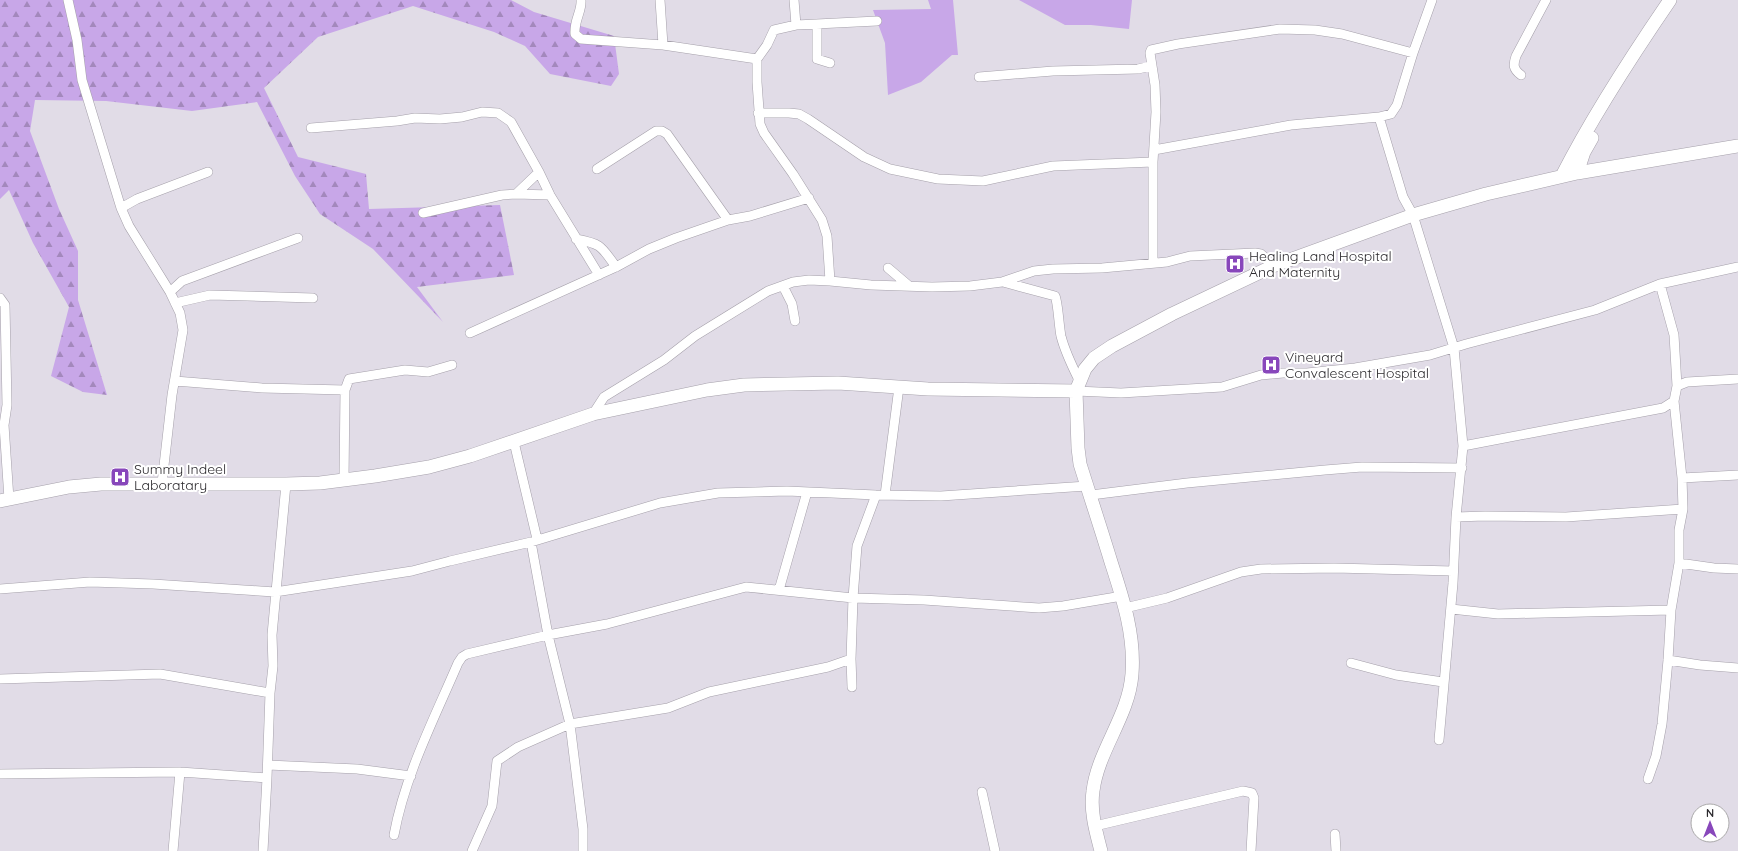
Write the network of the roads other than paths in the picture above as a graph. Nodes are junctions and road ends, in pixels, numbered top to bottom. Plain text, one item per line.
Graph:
1 (68, 0) edge
2 (581, 0) edge
3 (660, 0) edge
4 (794, 0) edge
5 (1432, 0) edge
6 (1546, 0) edge
7 (1670, 0) edge
8 (1678, 0) edge
9 (877, 21) dead end
10 (817, 24) junction
11 (796, 25) junction
12 (663, 45) junction
13 (1413, 53) junction
14 (757, 59) junction
15 (830, 63) dead end
16 (1151, 66) junction
17 (1521, 75) dead end
18 (979, 77) dead end
19 (758, 113) junction
20 (1379, 117) junction
21 (311, 128) dead end
22 (1738, 146) edge
23 (1154, 150) junction
24 (1584, 152) junction
25 (1153, 162) junction
26 (597, 169) dead end
27 (1600, 169) junction
28 (208, 172) dead end
29 (539, 172) junction
30 (1577, 173) junction
31 (1562, 176) junction
32 (516, 194) junction
33 (550, 195) junction
34 (809, 198) junction
35 (121, 208) junction
36 (423, 213) dead end
37 (1413, 215) junction
38 (728, 220) junction
39 (298, 238) dead end
40 (576, 239) junction
41 (1153, 262) junction
42 (1272, 266) junction
43 (616, 267) junction
44 (1738, 267) edge
45 (888, 268) dead end
46 (599, 275) junction
47 (830, 280) junction
48 (1002, 282) junction
49 (1660, 284) junction
50 (908, 285) junction
51 (783, 286) junction
52 (170, 292) junction
53 (0, 298) edge
54 (313, 298) dead end
55 (175, 303) junction
56 (795, 321) dead end
57 (470, 333) dead end
58 (1454, 348) junction
59 (452, 365) dead end
60 (1738, 379) edge
61 (175, 381) junction
62 (1077, 385) junction
63 (1677, 386) junction
64 (899, 387) junction
65 (345, 390) junction
66 (1674, 401) junction
67 (4, 405) edge
68 (594, 414) junction
69 (514, 442) junction
70 (1464, 446) junction
71 (1462, 468) junction
72 (1738, 475) edge
73 (1682, 478) junction
74 (344, 480) junction
75 (162, 483) junction
76 (286, 484) junction
77 (1089, 491) junction
78 (807, 492) junction
79 (880, 495) junction
80 (5, 500) edge
81 (1683, 509) junction
82 (1456, 517) junction
83 (534, 541) junction
84 (1679, 563) junction
85 (1738, 569) edge
86 (1453, 571) junction
87 (0, 589) edge
88 (778, 590) junction
89 (275, 592) junction
90 (853, 598) junction
91 (1123, 602) junction
92 (1451, 609) junction
93 (1671, 610) junction
94 (548, 635) junction
95 (851, 659) junction
96 (1668, 660) junction
97 (1351, 663) dead end
98 (1738, 668) edge
99 (0, 679) edge
100 (1443, 682) junction
101 (852, 687) dead end
102 (270, 693) junction
103 (570, 724) junction
104 (1439, 740) dead end
105 (268, 765) junction
106 (180, 772) junction
107 (0, 774) edge
108 (411, 776) junction
109 (268, 778) junction
110 (1648, 779) dead end
111 (982, 792) dead end
112 (1095, 826) junction
113 (1335, 834) dead end
114 (394, 835) dead end
115 (173, 851) edge
116 (263, 851) edge
117 (472, 851) edge
118 (583, 851) edge
119 (995, 851) edge
120 (1101, 851) edge
121 (1251, 851) edge
122 (1336, 851) edge

1 - 35 street
2 - 12 street
3 - 12 street
4 - 11 street
5 - 13 street
6 - 17 street
7 - 31 street
8 - 24 street
9 - 10 street
10 - 11 street
10 - 15 street
11 - 14 street
12 - 14 street
13 - 16 street
13 - 20 street
14 - 19 street
16 - 18 street
16 - 23 street
19 - 25 street
19 - 34 street
20 - 23 street
20 - 37 street
21 - 29 street
22 - 27 street
23 - 25 street
24 - 27 street
24 - 30 street
25 - 41 street
26 - 38 street
27 - 30 street
28 - 35 street
29 - 32 street
29 - 33 street
30 - 31 street
31 - 37 street
32 - 33 street
32 - 36 street
33 - 40 street
34 - 38 street
34 - 47 street
35 - 52 street
37 - 42 street
37 - 58 street
38 - 43 street
39 - 52 street
40 - 43 street
40 - 46 street
41 - 42 street
41 - 48 street
42 - 62 street
43 - 46 street
44 - 49 street
45 - 50 street
46 - 57 street
47 - 50 street
47 - 51 street
48 - 50 street
48 - 62 street
49 - 58 street
49 - 63 street
51 - 56 street
51 - 68 street
52 - 55 street
53 - 67 street
54 - 55 street
55 - 61 street
58 - 62 street
58 - 70 street
59 - 65 street
60 - 63 street
61 - 65 street
61 - 75 street
62 - 64 street
62 - 77 street
63 - 66 street
64 - 68 street
64 - 79 street
65 - 74 street
66 - 70 street
66 - 73 street
67 - 80 street
68 - 69 street
69 - 74 street
69 - 83 street
70 - 71 street
71 - 77 street
71 - 82 street
72 - 73 street
73 - 81 street
74 - 76 street
75 - 76 street
75 - 80 street
76 - 89 street
77 - 79 street
77 - 91 street
78 - 79 street
78 - 83 street
78 - 88 street
79 - 90 street
81 - 82 street
81 - 84 street
82 - 86 street
83 - 89 street
83 - 94 street
84 - 85 street
84 - 93 street
86 - 91 street
86 - 92 street
87 - 89 street
88 - 90 street
88 - 94 street
89 - 102 street
90 - 91 street
90 - 95 street
91 - 112 street
92 - 93 street
92 - 100 street
93 - 96 street
94 - 103 street
94 - 108 street
95 - 101 street
95 - 103 street
96 - 98 street
96 - 110 street
97 - 100 street
99 - 102 street
100 - 104 street
102 - 105 street
103 - 117 street
103 - 118 street
105 - 108 street
105 - 109 street
106 - 107 street
106 - 109 street
106 - 115 street
108 - 114 street
109 - 116 street
111 - 119 street
112 - 120 street
112 - 121 street
113 - 122 street

